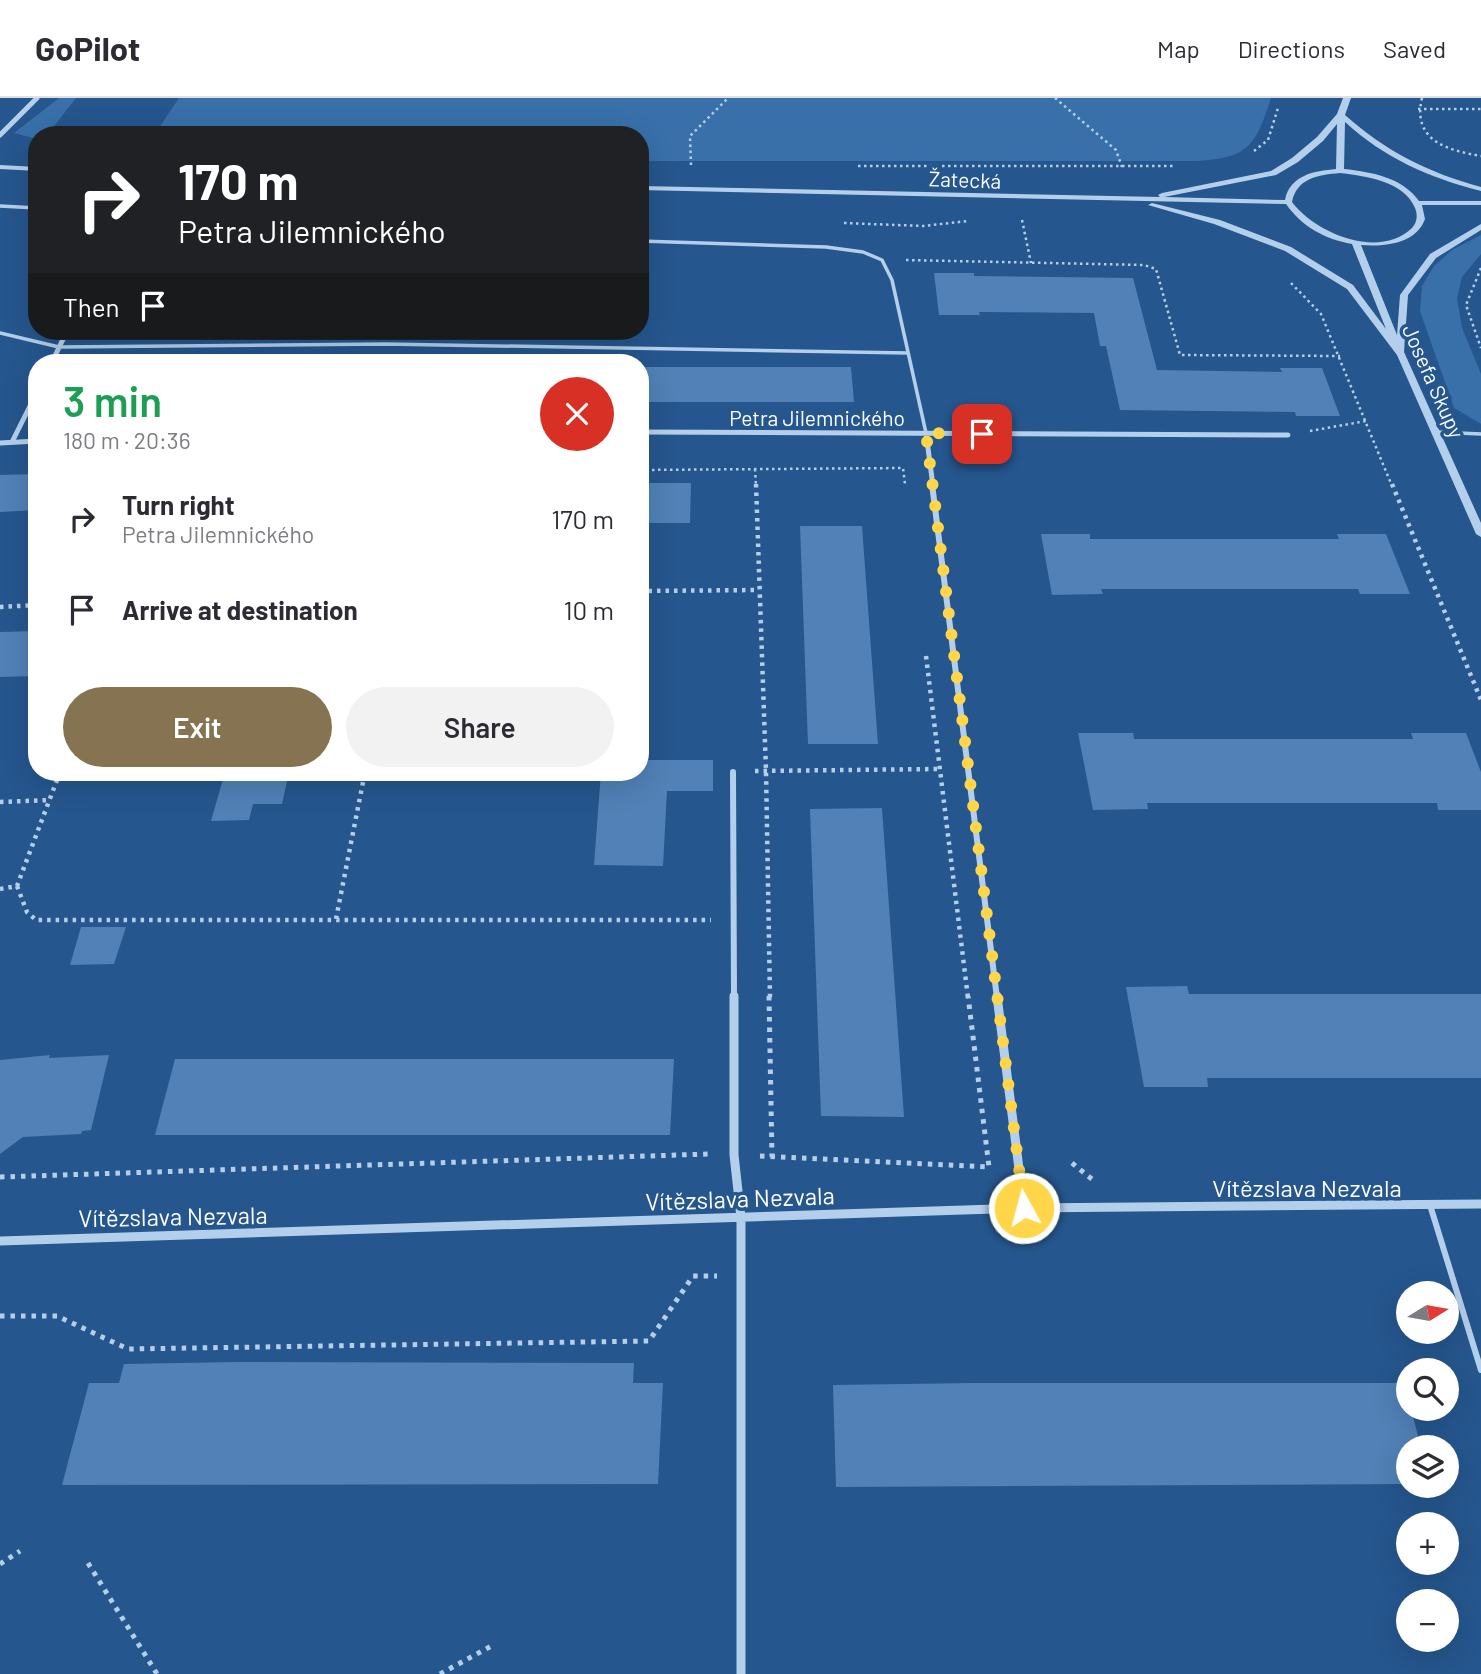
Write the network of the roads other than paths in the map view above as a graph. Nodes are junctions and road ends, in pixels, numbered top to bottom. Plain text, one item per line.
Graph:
1 (37, 98) edge
2 (1347, 98) edge
3 (1341, 116) junction
4 (0, 135) edge
5 (0, 167) edge
6 (28, 169) edge
7 (1340, 171) junction
8 (649, 188) edge
9 (1481, 189) edge
10 (1134, 200) junction
11 (1288, 202) junction
12 (1418, 203) junction
13 (1481, 203) edge
14 (0, 206) edge
15 (28, 208) edge
16 (1481, 226) edge
17 (649, 241) edge
18 (1355, 242) junction
19 (0, 333) edge
20 (28, 340) edge
21 (30, 340) edge
22 (62, 340) edge
23 (59, 347) junction
24 (908, 353) junction
25 (56, 354) edge
26 (1401, 355) junction
27 (28, 410) edge
28 (649, 432) edge
29 (1436, 432) junction
30 (926, 433) junction
31 (1481, 434) edge
32 (1288, 435) road end
33 (28, 441) edge
34 (12, 442) junction
35 (0, 443) edge
36 (1481, 534) edge
37 (733, 772) road end
38 (1481, 1204) edge
39 (1430, 1205) junction
40 (1024, 1208) junction
41 (741, 1218) junction
42 (0, 1241) edge
43 (1481, 1370) edge
44 (741, 1674) edge

1 - 4 street
2 - 3 street
3 - 7 street
3 - 9 street
3 - 10 street
5 - 6 street
7 - 11 street
7 - 12 street
8 - 10 street, Žatecká
10 - 11 street, Žatecká
10 - 26 street
11 - 18 street
12 - 13 street
12 - 18 street
14 - 15 lane
16 - 26 street
17 - 24 lane
18 - 26 street, Josefa Skupy
19 - 20 lane
21 - 23 lane
22 - 23 street
23 - 24 lane
23 - 25 street
24 - 30 lane
26 - 29 street, Josefa Skupy
27 - 34 street
28 - 30 street, Petra Jilemnického
29 - 31 lane
29 - 36 street, Josefa Skupy
30 - 32 street, Petra Jilemnického
30 - 40 street
33 - 34 street
34 - 35 street
37 - 41 street
38 - 39 street, Vítězslava Nezvala
39 - 40 street, Vítězslava Nezvala
39 - 43 lane
40 - 41 street, Vítězslava Nezvala
41 - 42 street, Vítězslava Nezvala
41 - 44 street

